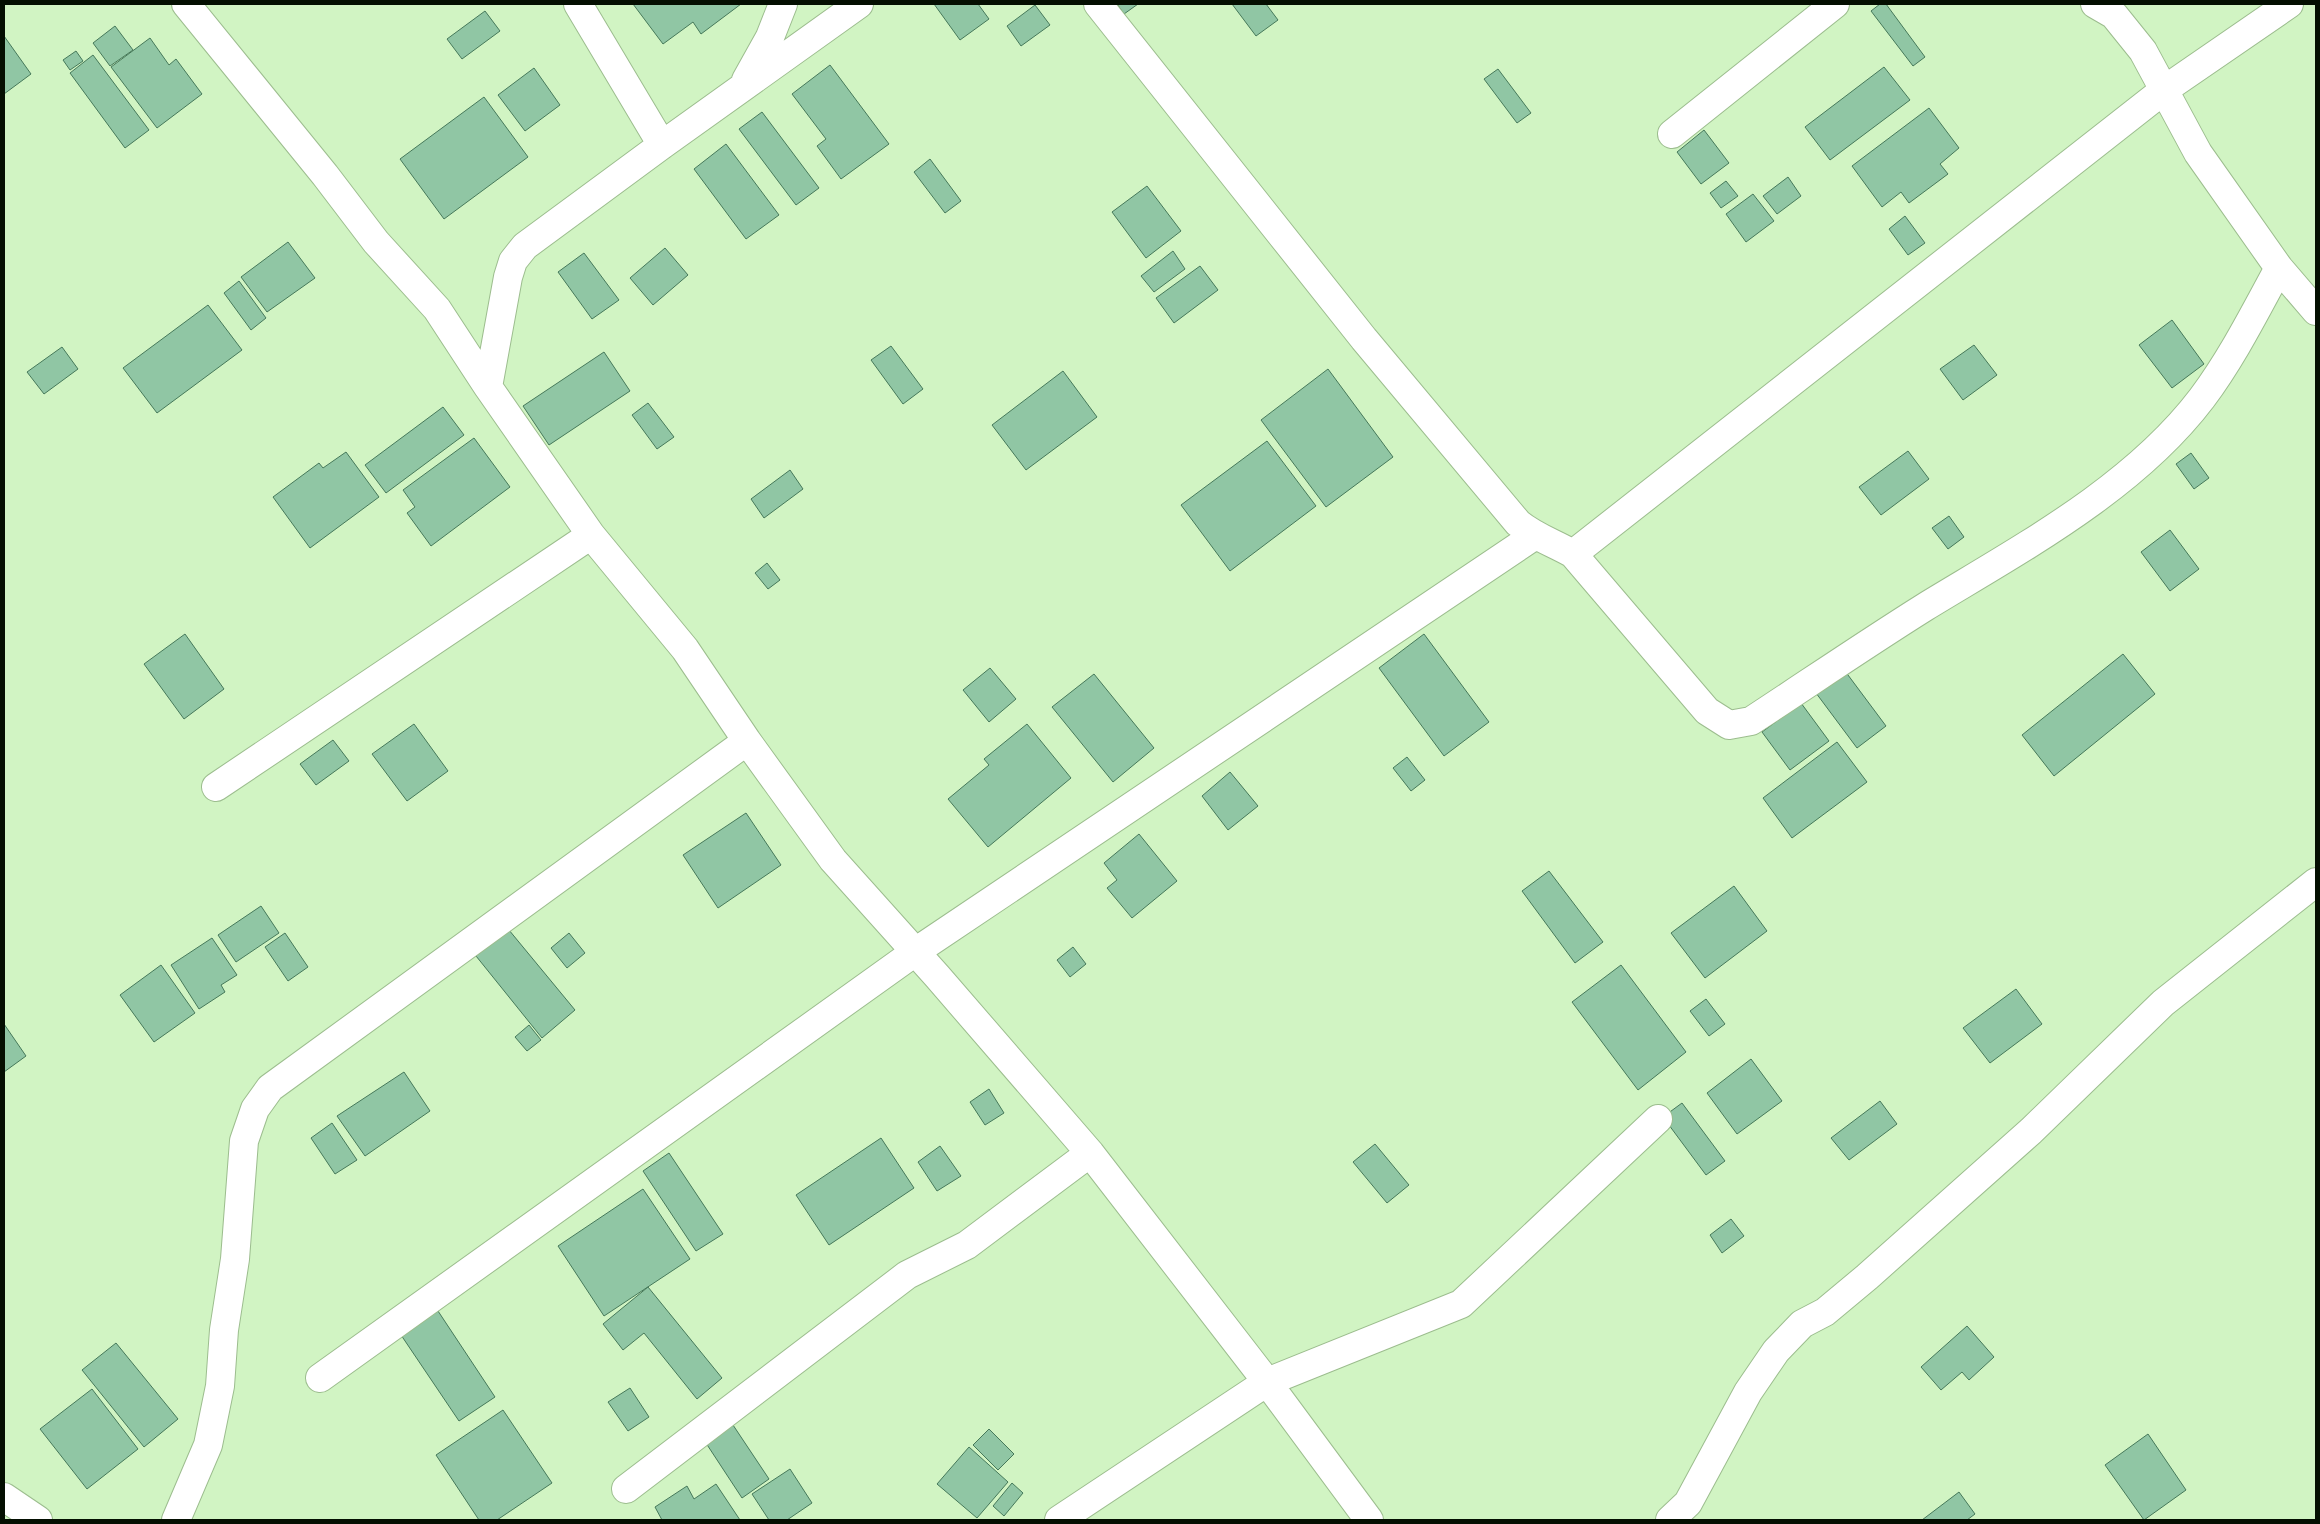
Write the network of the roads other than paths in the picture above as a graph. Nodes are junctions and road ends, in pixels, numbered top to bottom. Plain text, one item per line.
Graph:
1 (186, 4) edge
2 (578, 4) edge
3 (783, 4) edge
4 (859, 4) edge
5 (1098, 4) edge
6 (1835, 4) edge
7 (2095, 4) edge
8 (2289, 4) edge
9 (743, 86) junction
10 (2164, 90) junction
11 (1672, 134) dead end
12 (662, 144) junction
13 (2279, 268) junction
14 (2316, 311) edge
15 (488, 387) junction
16 (591, 535) junction
17 (1534, 536) junction
18 (1573, 554) junction
19 (747, 741) junction
20 (216, 786) dead end
21 (2316, 882) edge
22 (915, 952) junction
23 (1658, 1118) dead end
24 (1090, 1153) junction
25 (320, 1378) dead end
26 (1267, 1382) junction
27 (626, 1489) dead end
28 (4, 1497) edge
29 (1680, 1515) edge
30 (38, 1520) edge
31 (176, 1520) edge
32 (1059, 1520) edge
33 (1369, 1520) edge

1 - 15 street
2 - 12 street
3 - 9 street
4 - 9 street
5 - 17 street
6 - 11 street
7 - 10 street
8 - 10 street
9 - 12 street
10 - 13 street
10 - 18 street
12 - 15 street
13 - 14 street
13 - 18 street
15 - 16 street
16 - 19 street
16 - 20 street
17 - 18 street
17 - 22 street
19 - 22 street
19 - 31 street
21 - 29 street
22 - 24 street
22 - 25 street
23 - 26 street
24 - 26 street
24 - 27 street
26 - 32 street
26 - 33 street
28 - 30 street

